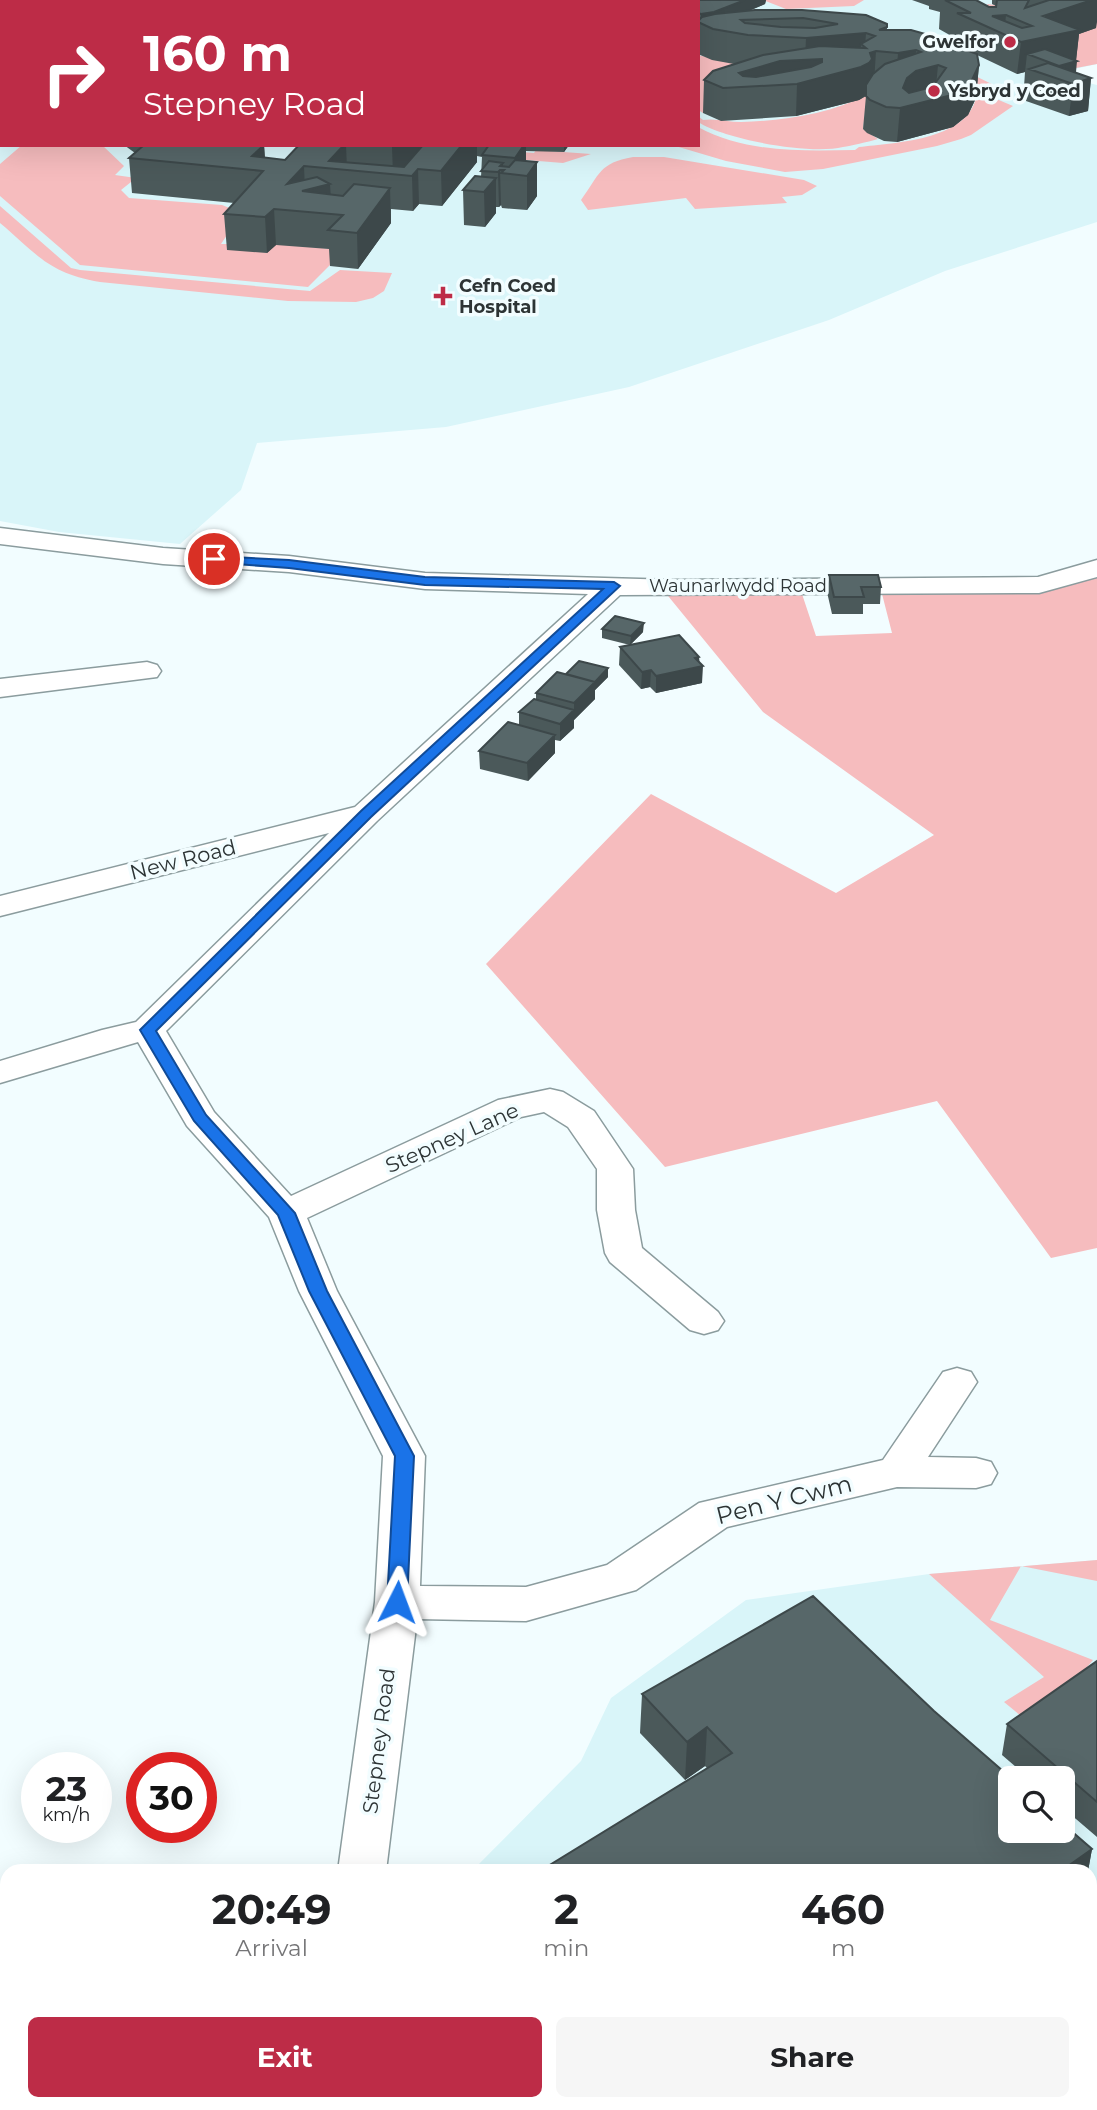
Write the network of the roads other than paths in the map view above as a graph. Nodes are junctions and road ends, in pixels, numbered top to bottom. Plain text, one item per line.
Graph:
1 (0, 536) edge
2 (1097, 568) edge
3 (614, 586) junction
4 (147, 671) dead end
5 (0, 688) edge
6 (366, 814) junction
7 (0, 906) edge
8 (148, 1030) junction
9 (0, 1072) edge
10 (286, 1213) junction
11 (704, 1321) dead end
12 (957, 1382) dead end
13 (897, 1472) junction
14 (976, 1473) dead end
15 (397, 1602) junction
16 (363, 1864) edge

1 - 3 street, Waunarlwydd Road
2 - 3 street, Waunarlwydd Road
3 - 6 street
4 - 5 street
6 - 7 street, New Road
6 - 8 street
8 - 9 street
8 - 10 street, Stepney Road
10 - 11 street, Stepney Lane
10 - 15 street, Stepney Road
12 - 13 street
13 - 14 street, Pen Y Cwm
13 - 15 street, Pen Y Cwm
15 - 16 street, Stepney Road

